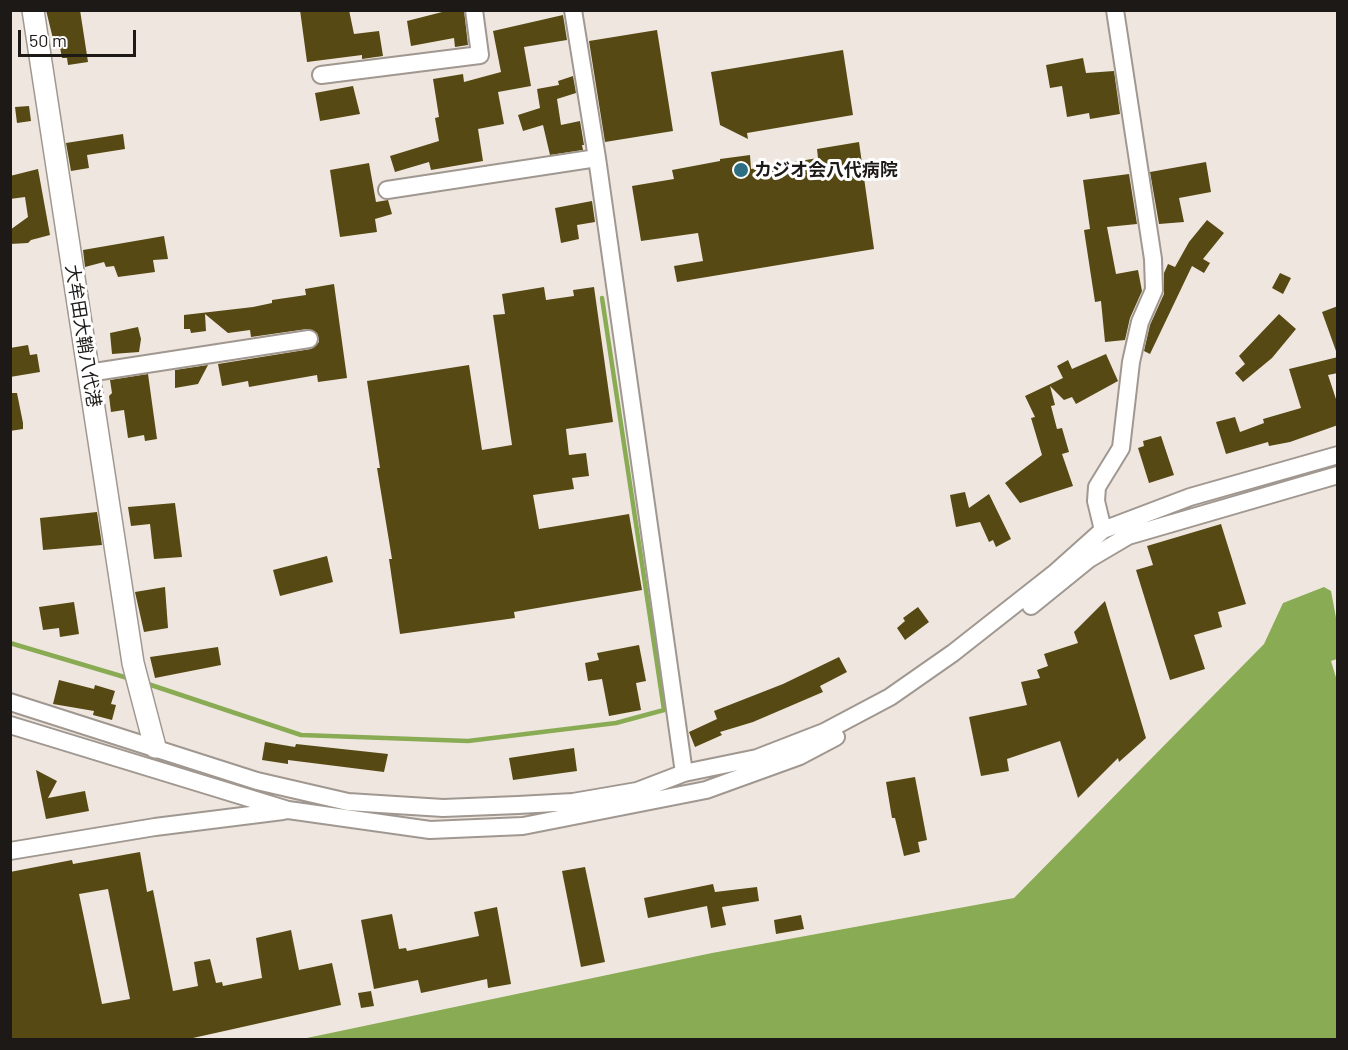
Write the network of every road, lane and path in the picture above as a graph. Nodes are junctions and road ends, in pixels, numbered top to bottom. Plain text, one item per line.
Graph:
1 (33, 10) edge
2 (474, 10) edge
3 (573, 10) edge
4 (1115, 10) edge
5 (321, 75) dead end
6 (597, 158) junction
7 (387, 190) dead end
8 (309, 339) dead end
9 (88, 373) junction
10 (1338, 455) edge
11 (1338, 475) edge
12 (1103, 530) junction
13 (10, 702) edge
14 (10, 725) edge
15 (155, 747) junction
16 (684, 773) junction
17 (348, 802) junction
18 (288, 810) junction
19 (10, 851) edge

1 - 9 main road, 大牟田大鞘八代港
2 - 5 street
3 - 6 street
4 - 12 street
6 - 7 street
6 - 16 street
8 - 9 street
9 - 15 main road, 大牟田大鞘八代港
10 - 12 street
11 - 18 street
12 - 16 street
13 - 15 street
14 - 18 street
15 - 17 street
16 - 17 street
17 - 18 street
18 - 19 street

